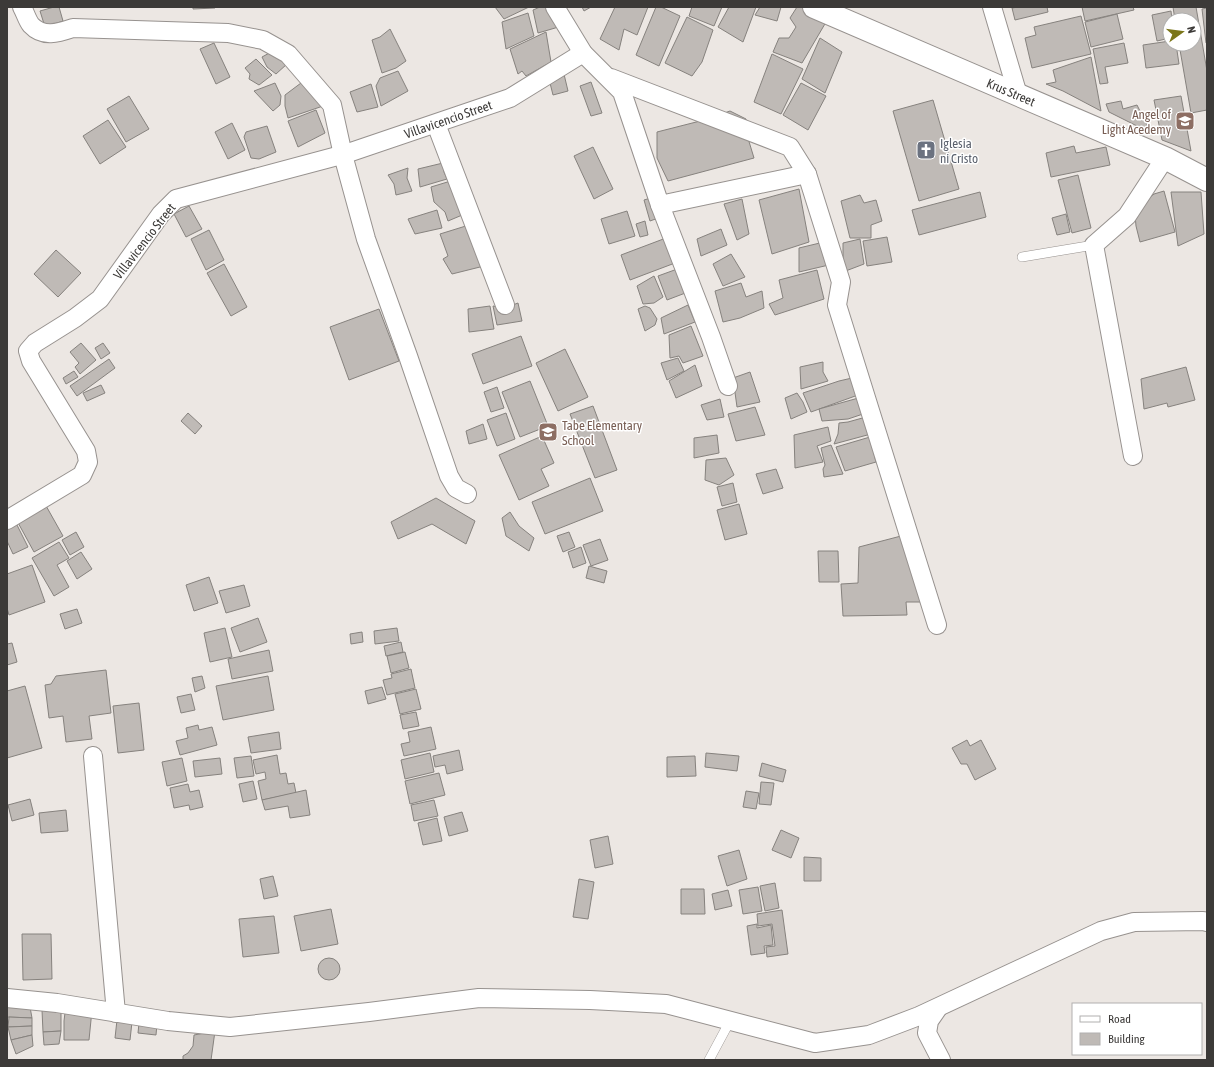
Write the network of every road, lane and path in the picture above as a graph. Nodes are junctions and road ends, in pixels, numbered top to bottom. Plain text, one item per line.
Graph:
1 (22, 7) edge
2 (555, 7) edge
3 (814, 7) edge
4 (995, 7) edge
5 (583, 53) junction
6 (606, 76) junction
7 (1018, 95) junction
8 (436, 124) junction
9 (343, 155) junction
10 (1165, 158) junction
11 (807, 174) junction
12 (1207, 180) edge
13 (660, 204) junction
14 (1094, 245) junction
15 (1022, 257) dead end
16 (505, 305) dead end
17 (728, 386) dead end
18 (1134, 456) dead end
19 (467, 494) dead end
20 (7, 520) edge
21 (937, 625) dead end
22 (93, 756) dead end
23 (1207, 922) edge
24 (7, 998) edge
25 (938, 1008) junction
26 (116, 1013) junction
27 (730, 1021) junction
28 (709, 1060) edge
29 (941, 1060) edge

1 - 9 street
2 - 5 street
3 - 7 main road, Krus Street
4 - 7 street
5 - 6 street
5 - 8 street, Villavicencio Street
6 - 11 street
6 - 13 street
7 - 10 main road, Krus Street
8 - 9 street, Villavicencio Street
8 - 16 street
9 - 19 street
9 - 20 street, Villavicencio Street
10 - 12 main road, Krus Street
10 - 14 street
11 - 13 street
11 - 21 street
13 - 17 street
14 - 15 lane
14 - 18 street
22 - 26 street
23 - 25 street
24 - 26 street
25 - 27 street
25 - 29 street
26 - 27 street
27 - 28 lane

